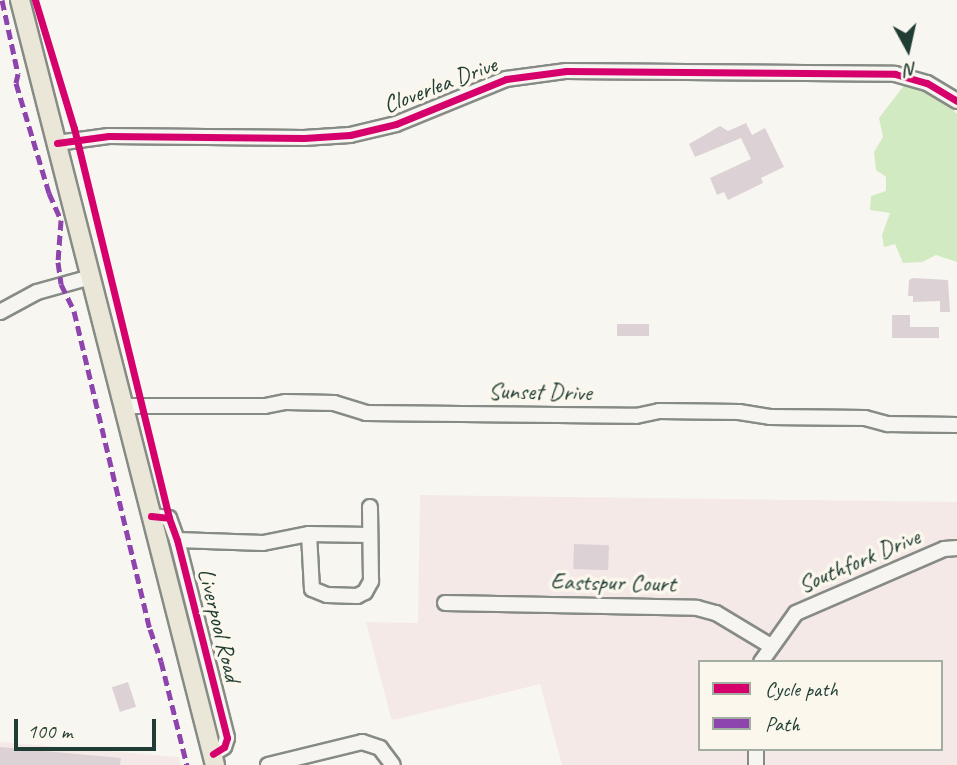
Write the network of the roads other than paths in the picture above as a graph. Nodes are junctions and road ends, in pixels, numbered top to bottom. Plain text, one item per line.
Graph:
1 (20, 0) edge
2 (957, 101) edge
3 (57, 143) junction
4 (91, 277) junction
5 (0, 312) edge
6 (124, 406) junction
7 (957, 425) edge
8 (370, 507) dead end
9 (151, 516) junction
10 (309, 534) junction
11 (369, 535) junction
12 (177, 540) junction
13 (957, 548) edge
14 (445, 603) dead end
15 (771, 646) junction
16 (762, 660) edge
17 (213, 680) junction
18 (195, 684) junction
19 (214, 759) edge
20 (268, 765) edge
21 (393, 765) edge

1 - 3 main road, Liverpool Road
2 - 3 street, Cloverlea Drive
3 - 4 main road, Liverpool Road
4 - 5 street
4 - 6 main road, Liverpool Road
6 - 7 street, Sunset Drive
6 - 9 main road, Liverpool Road
8 - 11 street
9 - 12 street, Liverpool Road
9 - 18 main road, Liverpool Road
10 - 11 street
10 - 11 street
10 - 12 street
12 - 17 street, Liverpool Road
13 - 15 street, Southfork Drive
14 - 15 street, Eastspur Court
15 - 16 street, Southfork Drive
17 - 18 street
17 - 19 street, Liverpool Road
18 - 19 main road, Liverpool Road
20 - 21 street

